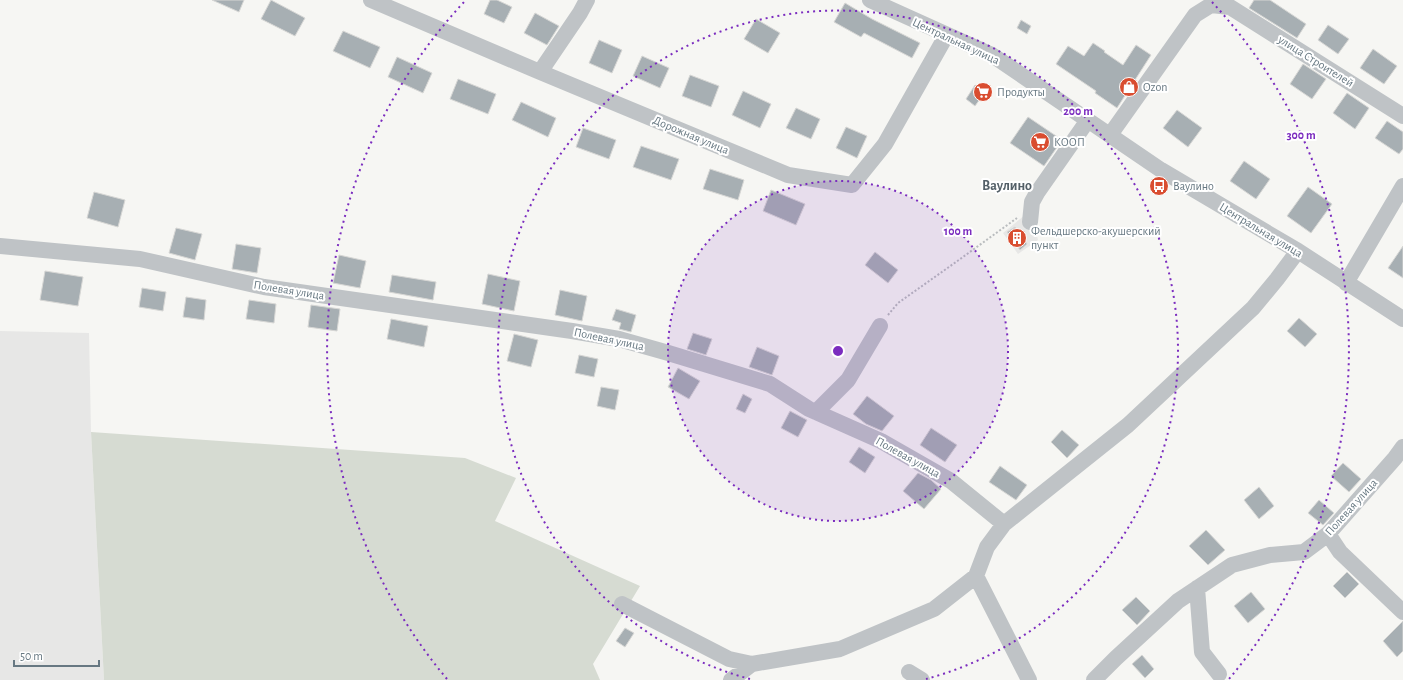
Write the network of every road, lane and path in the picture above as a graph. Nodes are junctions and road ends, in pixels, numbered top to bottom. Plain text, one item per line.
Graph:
1 (371, 0) edge
2 (587, 0) edge
3 (870, 0) edge
4 (1204, 4) edge
5 (946, 36) junction
6 (540, 72) junction
7 (1403, 116) edge
8 (1088, 120) junction
9 (1110, 135) junction
10 (1403, 186) edge
11 (1032, 202) junction
12 (1030, 222) dead end
13 (0, 246) edge
14 (1298, 251) junction
15 (1346, 283) junction
16 (1403, 319) edge
17 (880, 326) joint
18 (816, 412) junction
19 (1403, 447) edge
20 (1004, 524) junction
21 (1328, 534) junction
22 (976, 576) junction
23 (1197, 588) junction
24 (622, 604) dead end
25 (1403, 612) edge
26 (752, 664) junction
27 (1219, 674) dead end
28 (731, 680) edge
29 (1029, 680) edge
30 (1094, 680) edge

1 - 6 street, Дорожная улица
2 - 6 street
3 - 5 street, Центральная улица
4 - 7 street, улица Строителей
4 - 9 street
5 - 6 street, Дорожная улица
5 - 8 street, Центральная улица
8 - 9 street, Центральная улица
8 - 11 street
9 - 14 street, Центральная улица
10 - 15 street
11 - 12 street
11 - 17 path
13 - 18 street, Полевая улица
14 - 15 street, Центральная улица
14 - 20 street
15 - 16 street, Центральная улица
17 - 18 street
18 - 20 street, Полевая улица
19 - 21 street, Полевая улица
20 - 22 street
21 - 23 street, Полевая улица
21 - 25 street
22 - 26 street
22 - 29 street
23 - 27 street
23 - 30 street, Полевая улица
24 - 26 street
26 - 28 street

